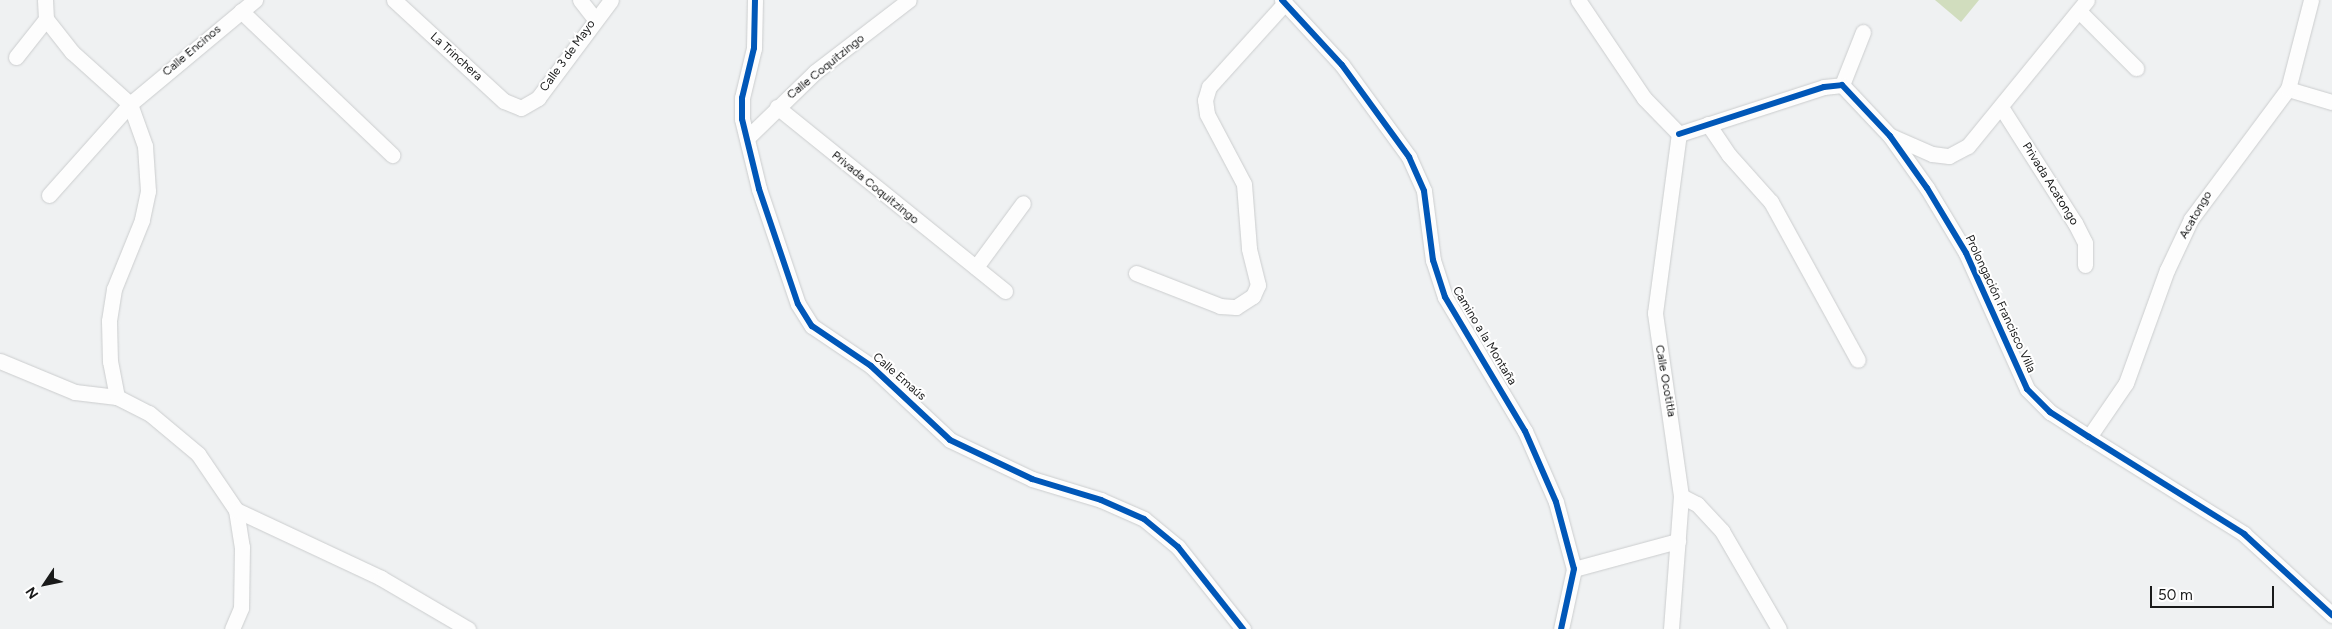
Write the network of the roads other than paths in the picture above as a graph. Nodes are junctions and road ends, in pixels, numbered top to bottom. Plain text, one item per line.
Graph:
1 (45, 0) edge
2 (255, 0) edge
3 (394, 0) edge
4 (580, 0) edge
5 (612, 0) edge
6 (755, 0) edge
7 (909, 0) edge
8 (1578, 0) edge
9 (2311, 0) edge
10 (1284, 2) edge
11 (2083, 5) edge
12 (241, 11) junction
13 (46, 19) junction
14 (595, 19) junction
15 (1863, 32) dead end
16 (16, 57) dead end
17 (2136, 68) dead end
18 (1842, 85) junction
19 (2288, 89) junction
20 (2332, 102) edge
21 (130, 104) junction
22 (777, 107) junction
23 (2001, 107) junction
24 (521, 108) joint
25 (1708, 124) junction
26 (1679, 134) junction
27 (1890, 136) junction
28 (747, 138) junction
29 (392, 155) dead end
30 (49, 194) dead end
31 (1024, 203) dead end
32 (2085, 265) dead end
33 (976, 267) junction
34 (1136, 273) dead end
35 (1005, 291) dead end
36 (1858, 360) dead end
37 (0, 361) edge
38 (117, 397) junction
39 (2089, 437) junction
40 (1681, 496) junction
41 (236, 510) junction
42 (1678, 541) junction
43 (1574, 569) junction
44 (2332, 615) edge
45 (232, 629) edge
46 (468, 629) edge
47 (1243, 629) edge
48 (1561, 629) edge
49 (1671, 629) edge
50 (1779, 629) edge

1 - 13 street
2 - 12 street, Calle Encinos
3 - 24 street, La Trinchera
4 - 14 street
5 - 14 street, Calle 3 de Mayo
6 - 28 street, Calle Emaús
7 - 22 street, Calle Coquitzingo
8 - 26 street
9 - 19 street, Acatongo
10 - 34 street
10 - 43 street, Camino a la Montaña
11 - 17 street
11 - 23 street
12 - 21 street, Calle Encinos
12 - 29 street
13 - 16 street
13 - 21 street
14 - 24 street, Calle 3 de Mayo
15 - 18 street
18 - 25 street
18 - 27 street, Prolongación Francisco Villa
19 - 20 street
19 - 39 street, Acatongo
21 - 30 street, Calle Encinos
21 - 38 street
22 - 28 street, Calle Coquitzingo
22 - 33 street, Privada Coquitzingo
23 - 27 street
23 - 32 street, Privada Acatongo
25 - 26 street
25 - 36 street
26 - 40 street, Calle Ocotitla
27 - 39 street, Prolongación Francisco Villa
28 - 47 street, Calle Emaús
31 - 33 street
33 - 35 street, Privada Coquitzingo
37 - 38 street
38 - 41 street
39 - 44 street, Prolongación Francisco Villa
40 - 42 street, Calle Ocotitla
40 - 50 street
41 - 45 street
41 - 46 street
42 - 43 street
42 - 49 street, Calle Ocotitla
43 - 48 street, Camino a la Montaña

